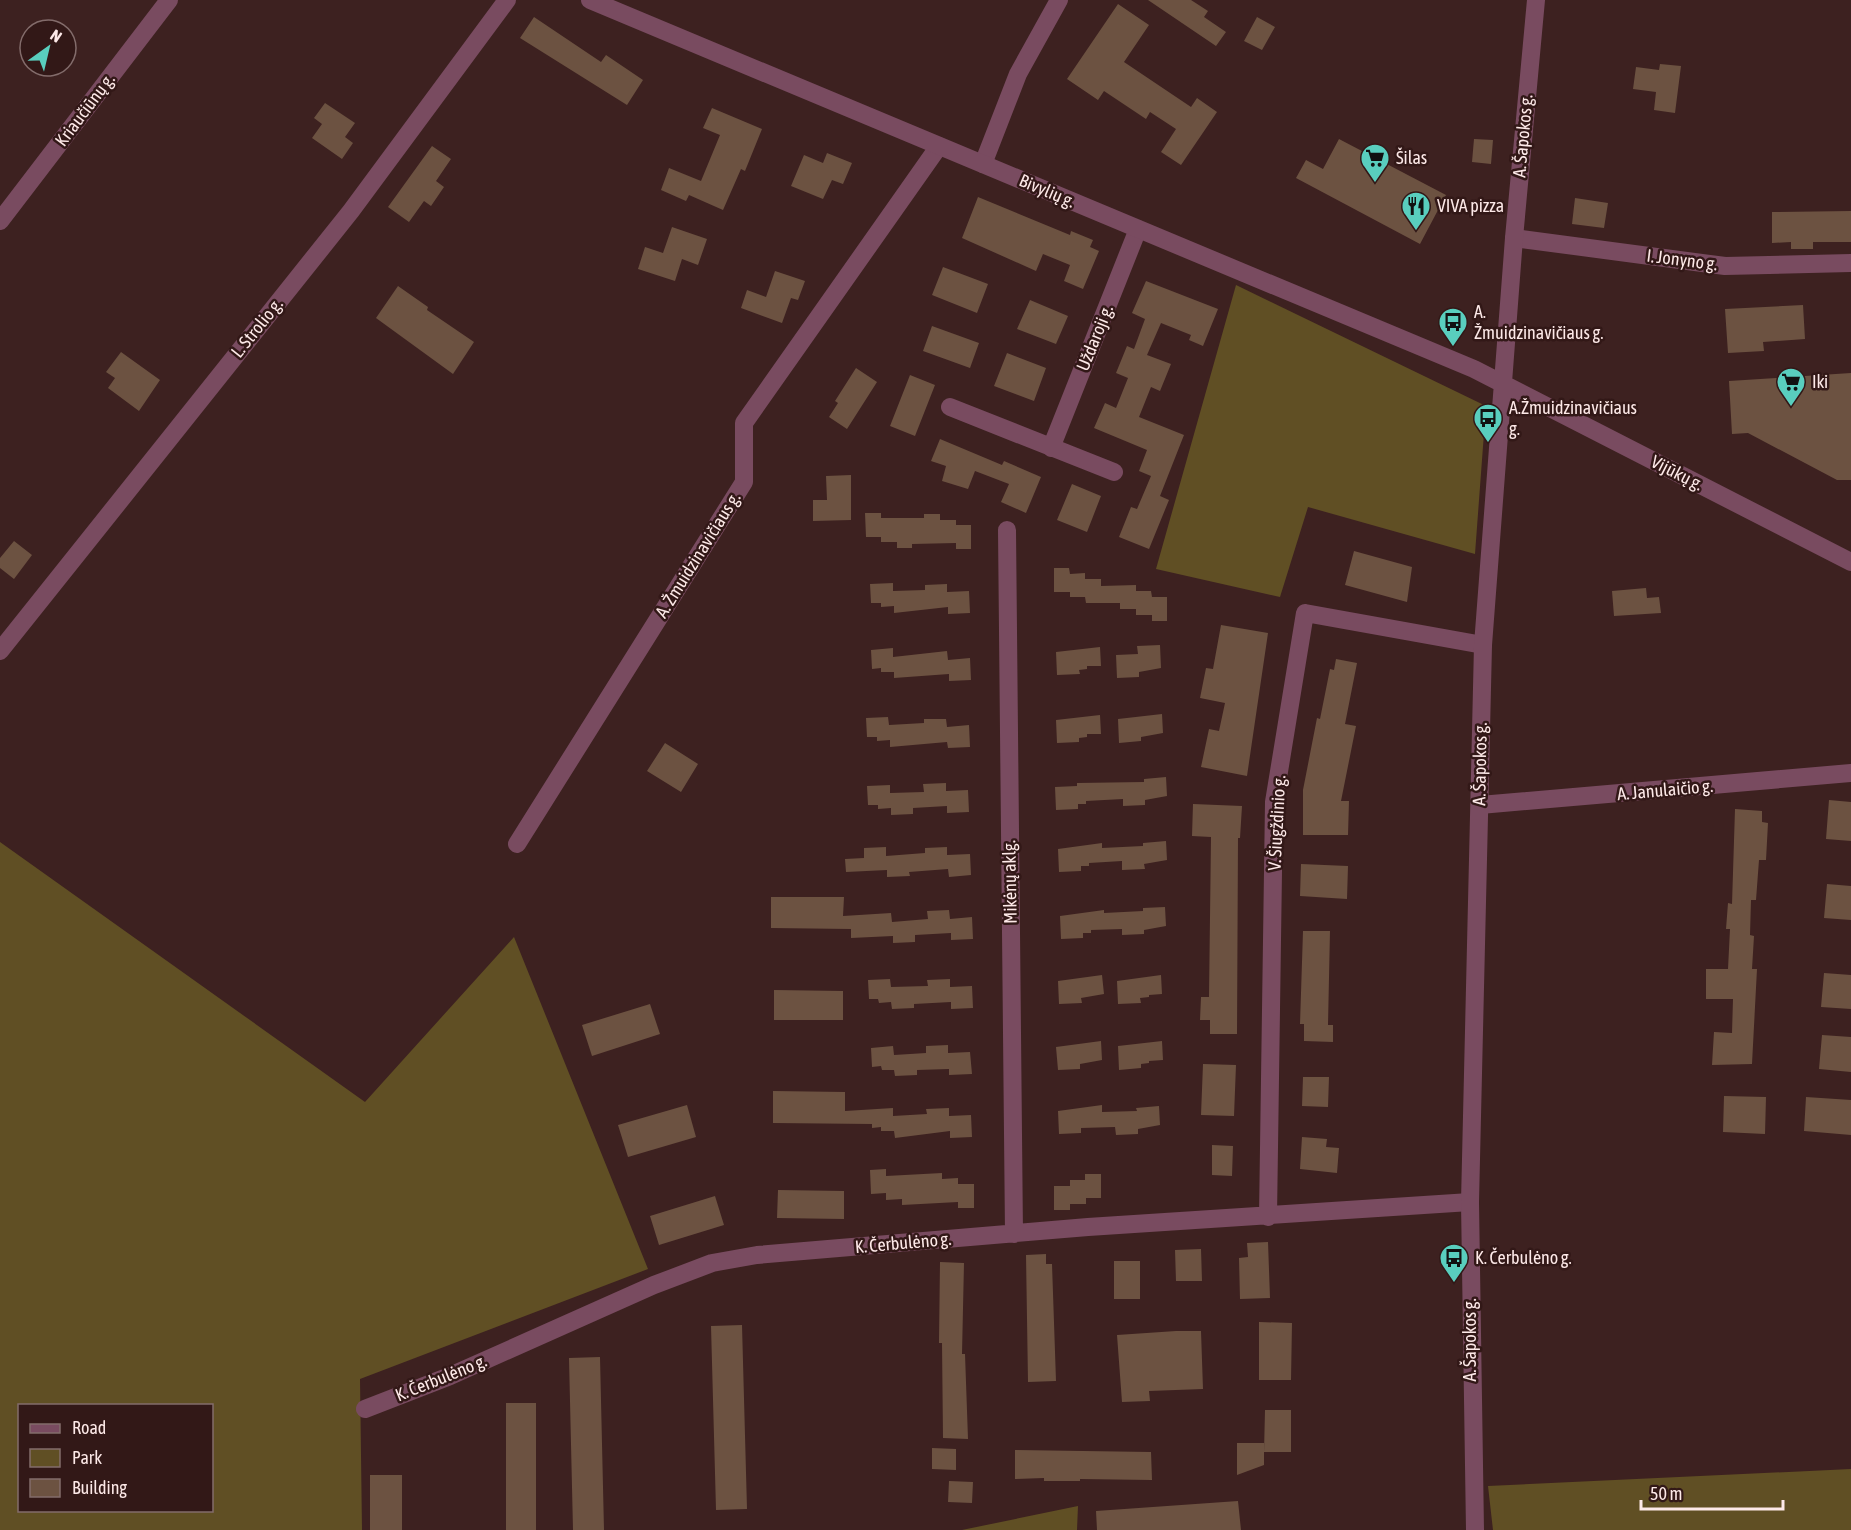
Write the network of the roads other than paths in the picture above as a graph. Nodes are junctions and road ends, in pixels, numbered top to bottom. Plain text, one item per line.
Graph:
1 (169, 0) edge
2 (507, 0) edge
3 (590, 0) edge
4 (1059, 0) edge
5 (1536, 0) edge
6 (939, 146) junction
7 (983, 164) junction
8 (0, 221) edge
9 (1138, 229) junction
10 (1514, 238) junction
11 (1851, 263) edge
12 (1503, 382) junction
13 (950, 407) dead end
14 (1052, 448) junction
15 (1114, 472) dead end
16 (1007, 531) dead end
17 (1851, 562) edge
18 (1483, 645) junction
19 (0, 651) edge
20 (1851, 773) edge
21 (1480, 806) junction
22 (517, 844) dead end
23 (1470, 1202) junction
24 (1268, 1217) junction
25 (1014, 1234) junction
26 (365, 1409) dead end
27 (1475, 1530) edge

1 - 8 street, Kriaučiūnų g.
2 - 19 street, L. Strolio g.
3 - 6 street, Bivylių g.
4 - 7 street
5 - 10 street, A. Šapokos g.
6 - 7 street, Bivylių g.
6 - 22 street, A. Žmuidzinavičiaus g.
7 - 9 street, Bivylių g.
9 - 12 street, Bivylių g.
9 - 14 street, Uždaroji g.
10 - 11 street, I. Jonyno g.
10 - 12 street, A. Šapokos g.
12 - 17 street, Vijūkų g.
12 - 18 street, A. Šapokos g.
13 - 14 street
14 - 15 street
16 - 25 street, Mikėnų aklg.
18 - 21 street, A. Šapokos g.
18 - 24 street, V. Šiugždinio g.
20 - 21 street, A. Janulaičio g.
21 - 23 street, A. Šapokos g.
23 - 24 street, K. Čerbulėno g.
23 - 27 street, A. Šapokos g.
24 - 25 street, K. Čerbulėno g.
25 - 26 street, K. Čerbulėno g.

